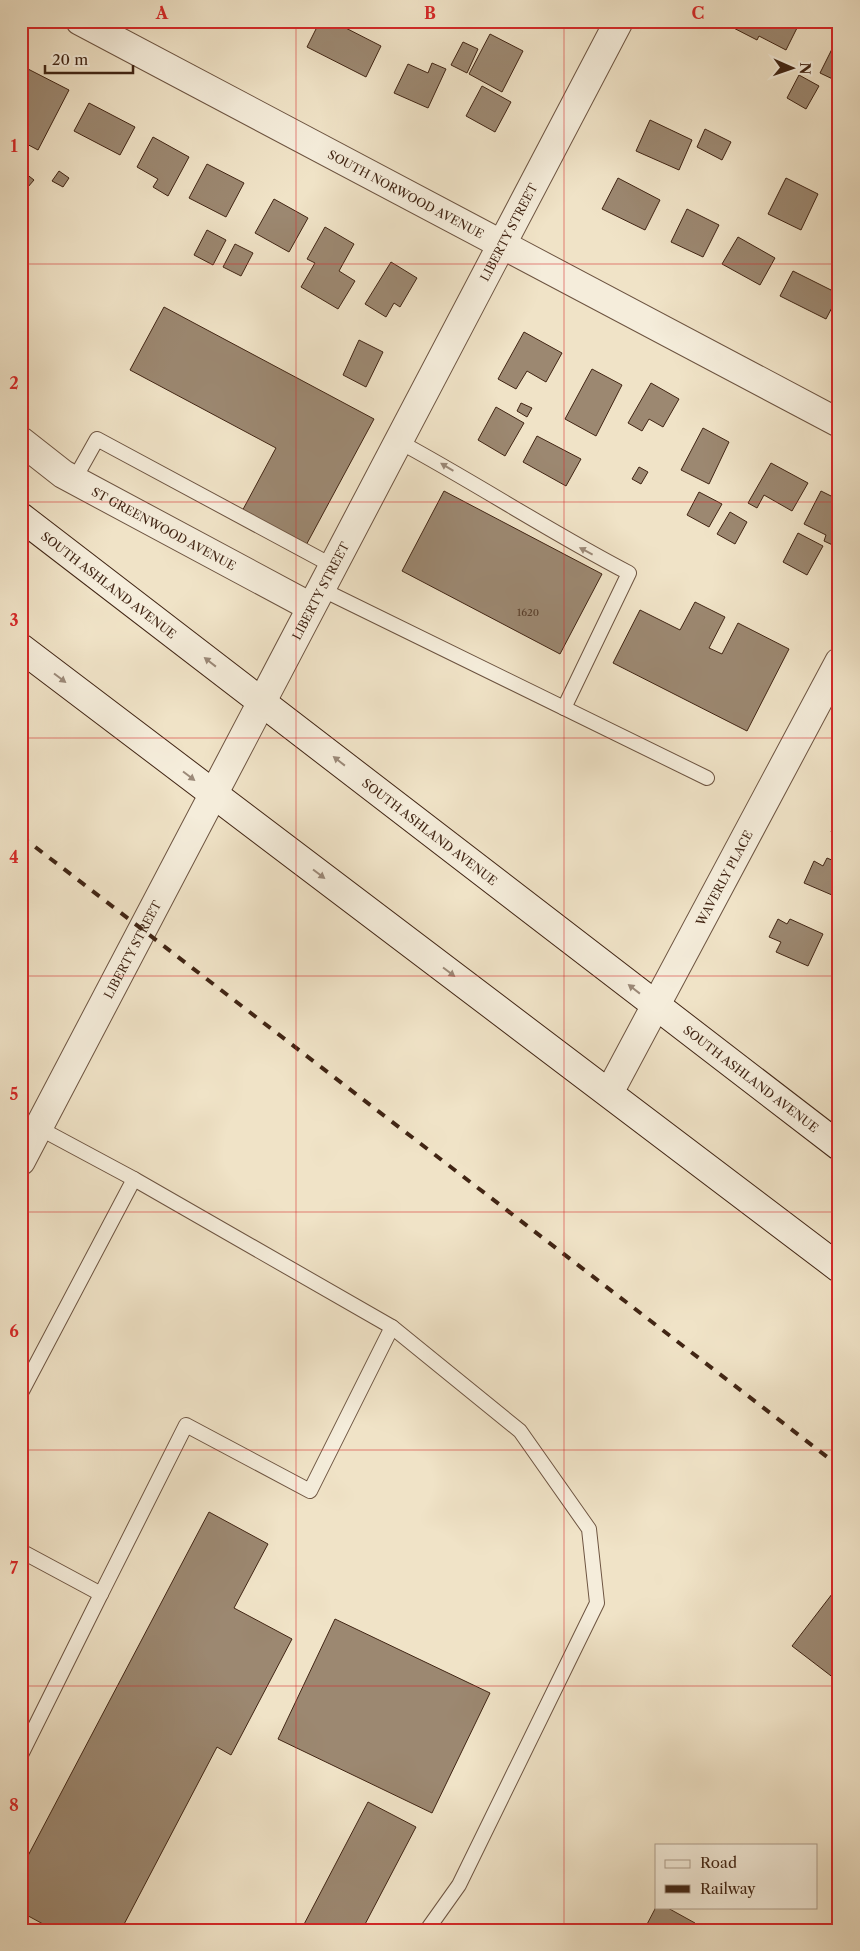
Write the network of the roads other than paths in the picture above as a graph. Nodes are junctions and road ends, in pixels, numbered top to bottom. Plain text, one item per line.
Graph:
1 (80, 21) edge
2 (619, 21) edge
3 (501, 244) junction
4 (839, 423) edge
5 (21, 441) edge
6 (398, 441) junction
7 (74, 480) junction
8 (21, 516) edge
9 (321, 587) junction
10 (21, 648) edge
11 (839, 662) edge
12 (262, 702) junction
13 (564, 708) junction
14 (707, 778) dead end
15 (213, 794) junction
16 (656, 1006) junction
17 (609, 1093) junction
18 (39, 1128) junction
19 (839, 1146) edge
20 (21, 1161) edge
21 (134, 1180) junction
22 (839, 1268) edge
23 (392, 1327) junction
24 (21, 1393) edge
25 (21, 1551) edge
26 (101, 1594) junction
27 (21, 1755) edge
28 (428, 1930) edge

1 - 3 street, SOUTH NORWOOD AVENUE
2 - 3 street, LIBERTY STREET
3 - 4 street, SOUTH NORWOOD AVENUE
3 - 6 street, LIBERTY STREET
5 - 7 street, ST GREENWOOD AVENUE
6 - 9 street, LIBERTY STREET
13 -> 6 lane
7 - 9 street, ST GREENWOOD AVENUE
7 - 9 lane
12 -> 8 street, SOUTH ASHLAND AVENUE
9 - 12 street, LIBERTY STREET
9 - 13 lane
10 -> 15 street
11 - 16 street, WAVERLY PLACE
12 - 15 street, LIBERTY STREET
16 -> 12 street, SOUTH ASHLAND AVENUE
13 - 14 lane
15 -> 17 street
15 - 18 street, LIBERTY STREET
16 - 17 street, WAVERLY PLACE
16 - 19 street, SOUTH ASHLAND AVENUE
17 - 22 street
18 - 20 street, LIBERTY STREET
18 - 21 lane
21 - 23 lane
21 - 24 lane
23 - 26 lane
23 - 28 lane
25 - 26 lane
26 - 27 lane

